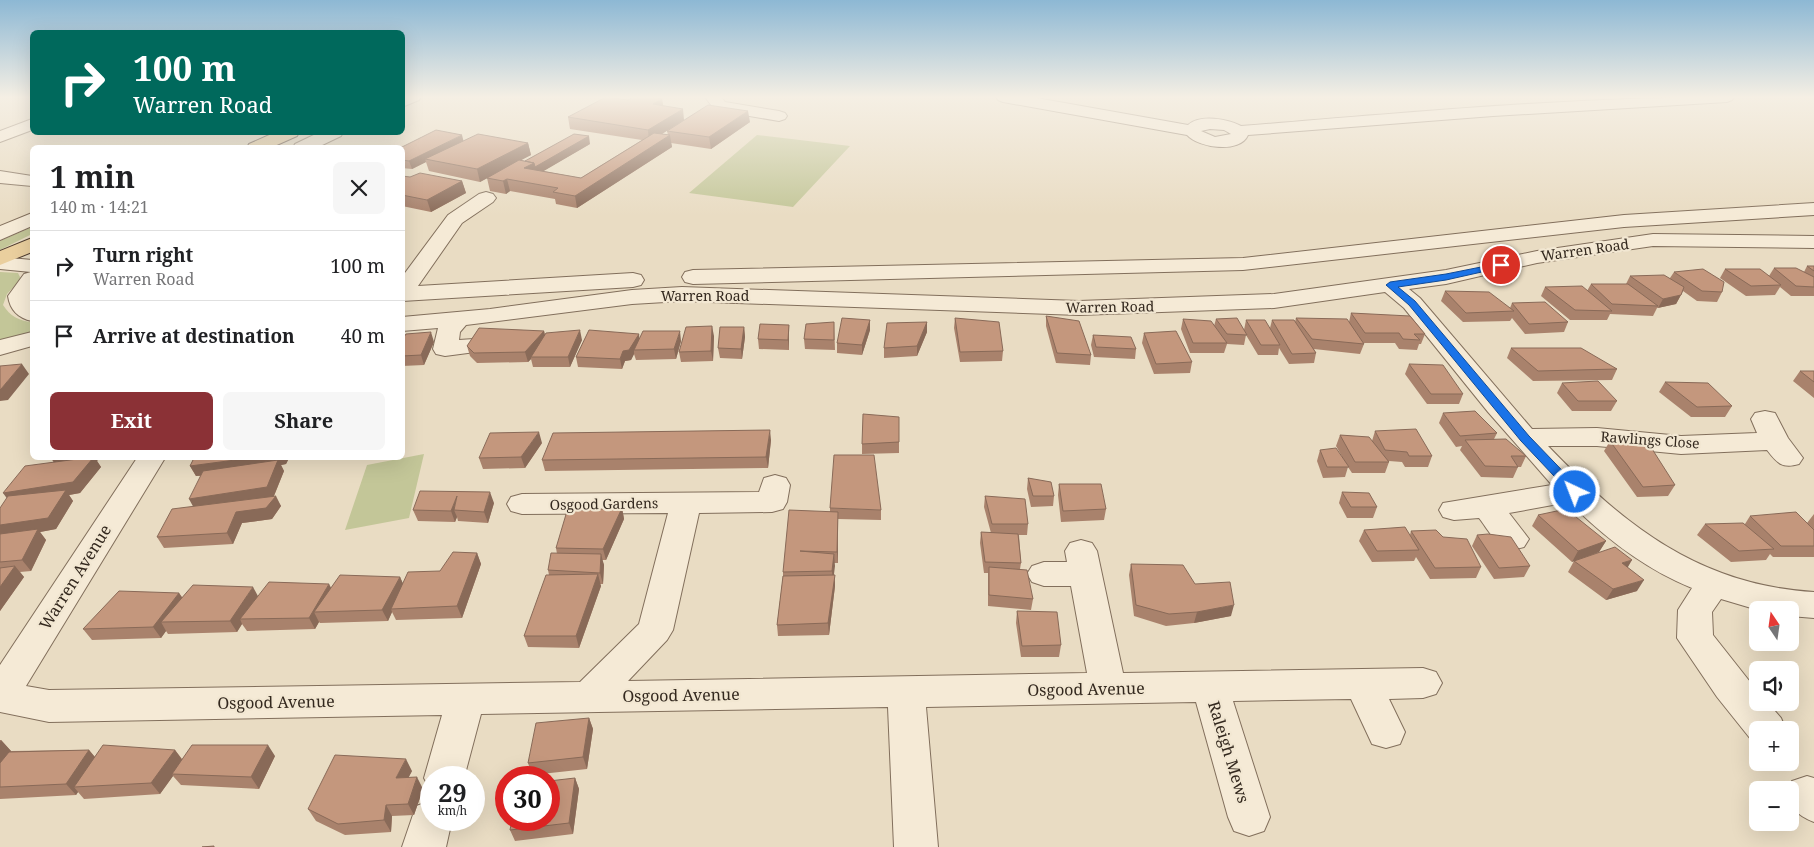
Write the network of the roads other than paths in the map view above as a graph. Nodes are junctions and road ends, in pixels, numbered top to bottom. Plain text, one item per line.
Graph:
1 (281, 137) edge
2 (325, 137) edge
3 (1200, 137) edge
4 (1240, 137) edge
5 (262, 145) edge
6 (307, 145) edge
7 (486, 198) dead end
8 (1814, 209) edge
9 (30, 220) edge
10 (0, 234) edge
11 (1814, 242) edge
12 (30, 245) edge
13 (0, 261) edge
14 (30, 266) edge
15 (30, 282) edge
16 (1390, 285) junction
17 (406, 288) edge
18 (30, 313) edge
19 (459, 319) junction
20 (405, 324) edge
21 (30, 340) edge
22 (474, 346) edge
23 (0, 348) edge
24 (1525, 438) junction
25 (1776, 439) dead end
26 (150, 460) edge
27 (774, 485) dead end
28 (1575, 492) junction
29 (686, 503) junction
30 (522, 504) dead end
31 (1487, 508) junction
32 (1454, 510) dead end
33 (1513, 539) edge
34 (1044, 574) dead end
35 (1714, 583) junction
36 (1814, 605) edge
37 (1423, 683) dead end
38 (1363, 684) junction
39 (1210, 687) junction
40 (1108, 688) junction
41 (906, 692) junction
42 (0, 696) edge
43 (589, 697) junction
44 (466, 698) junction
45 (1759, 721) edge
46 (1386, 732) dead end
47 (447, 766) edge
48 (1249, 817) dead end
49 (428, 831) edge
50 (424, 847) edge
51 (916, 847) edge

1 - 5 main road
2 - 6 street
3 - 4 street
7 - 17 street
8 - 17 street, Warren Road
9 - 10 street
11 - 16 street, Warren Road
12 - 13 main road
13 - 14 street
15 - 18 street
16 - 19 street, Warren Road
16 - 24 street
19 - 20 street, Warren Road
19 - 22 street
21 - 23 street
24 - 25 street, Rawlings Close
24 - 28 street
26 - 42 street, Warren Avenue
27 - 29 street, Osgood Gardens
28 - 31 street
28 - 35 street
29 - 30 street, Osgood Gardens
29 - 43 street
31 - 32 street
31 - 33 street
34 - 40 street
35 - 36 street
35 - 45 street
37 - 38 street, Osgood Avenue
38 - 39 street, Osgood Avenue
38 - 46 street
39 - 40 street, Osgood Avenue
39 - 48 street, Raleigh Mews
40 - 41 street, Osgood Avenue
41 - 43 street, Osgood Avenue
41 - 51 street
42 - 44 street, Osgood Avenue
43 - 44 street, Osgood Avenue
44 - 47 street
49 - 50 street

